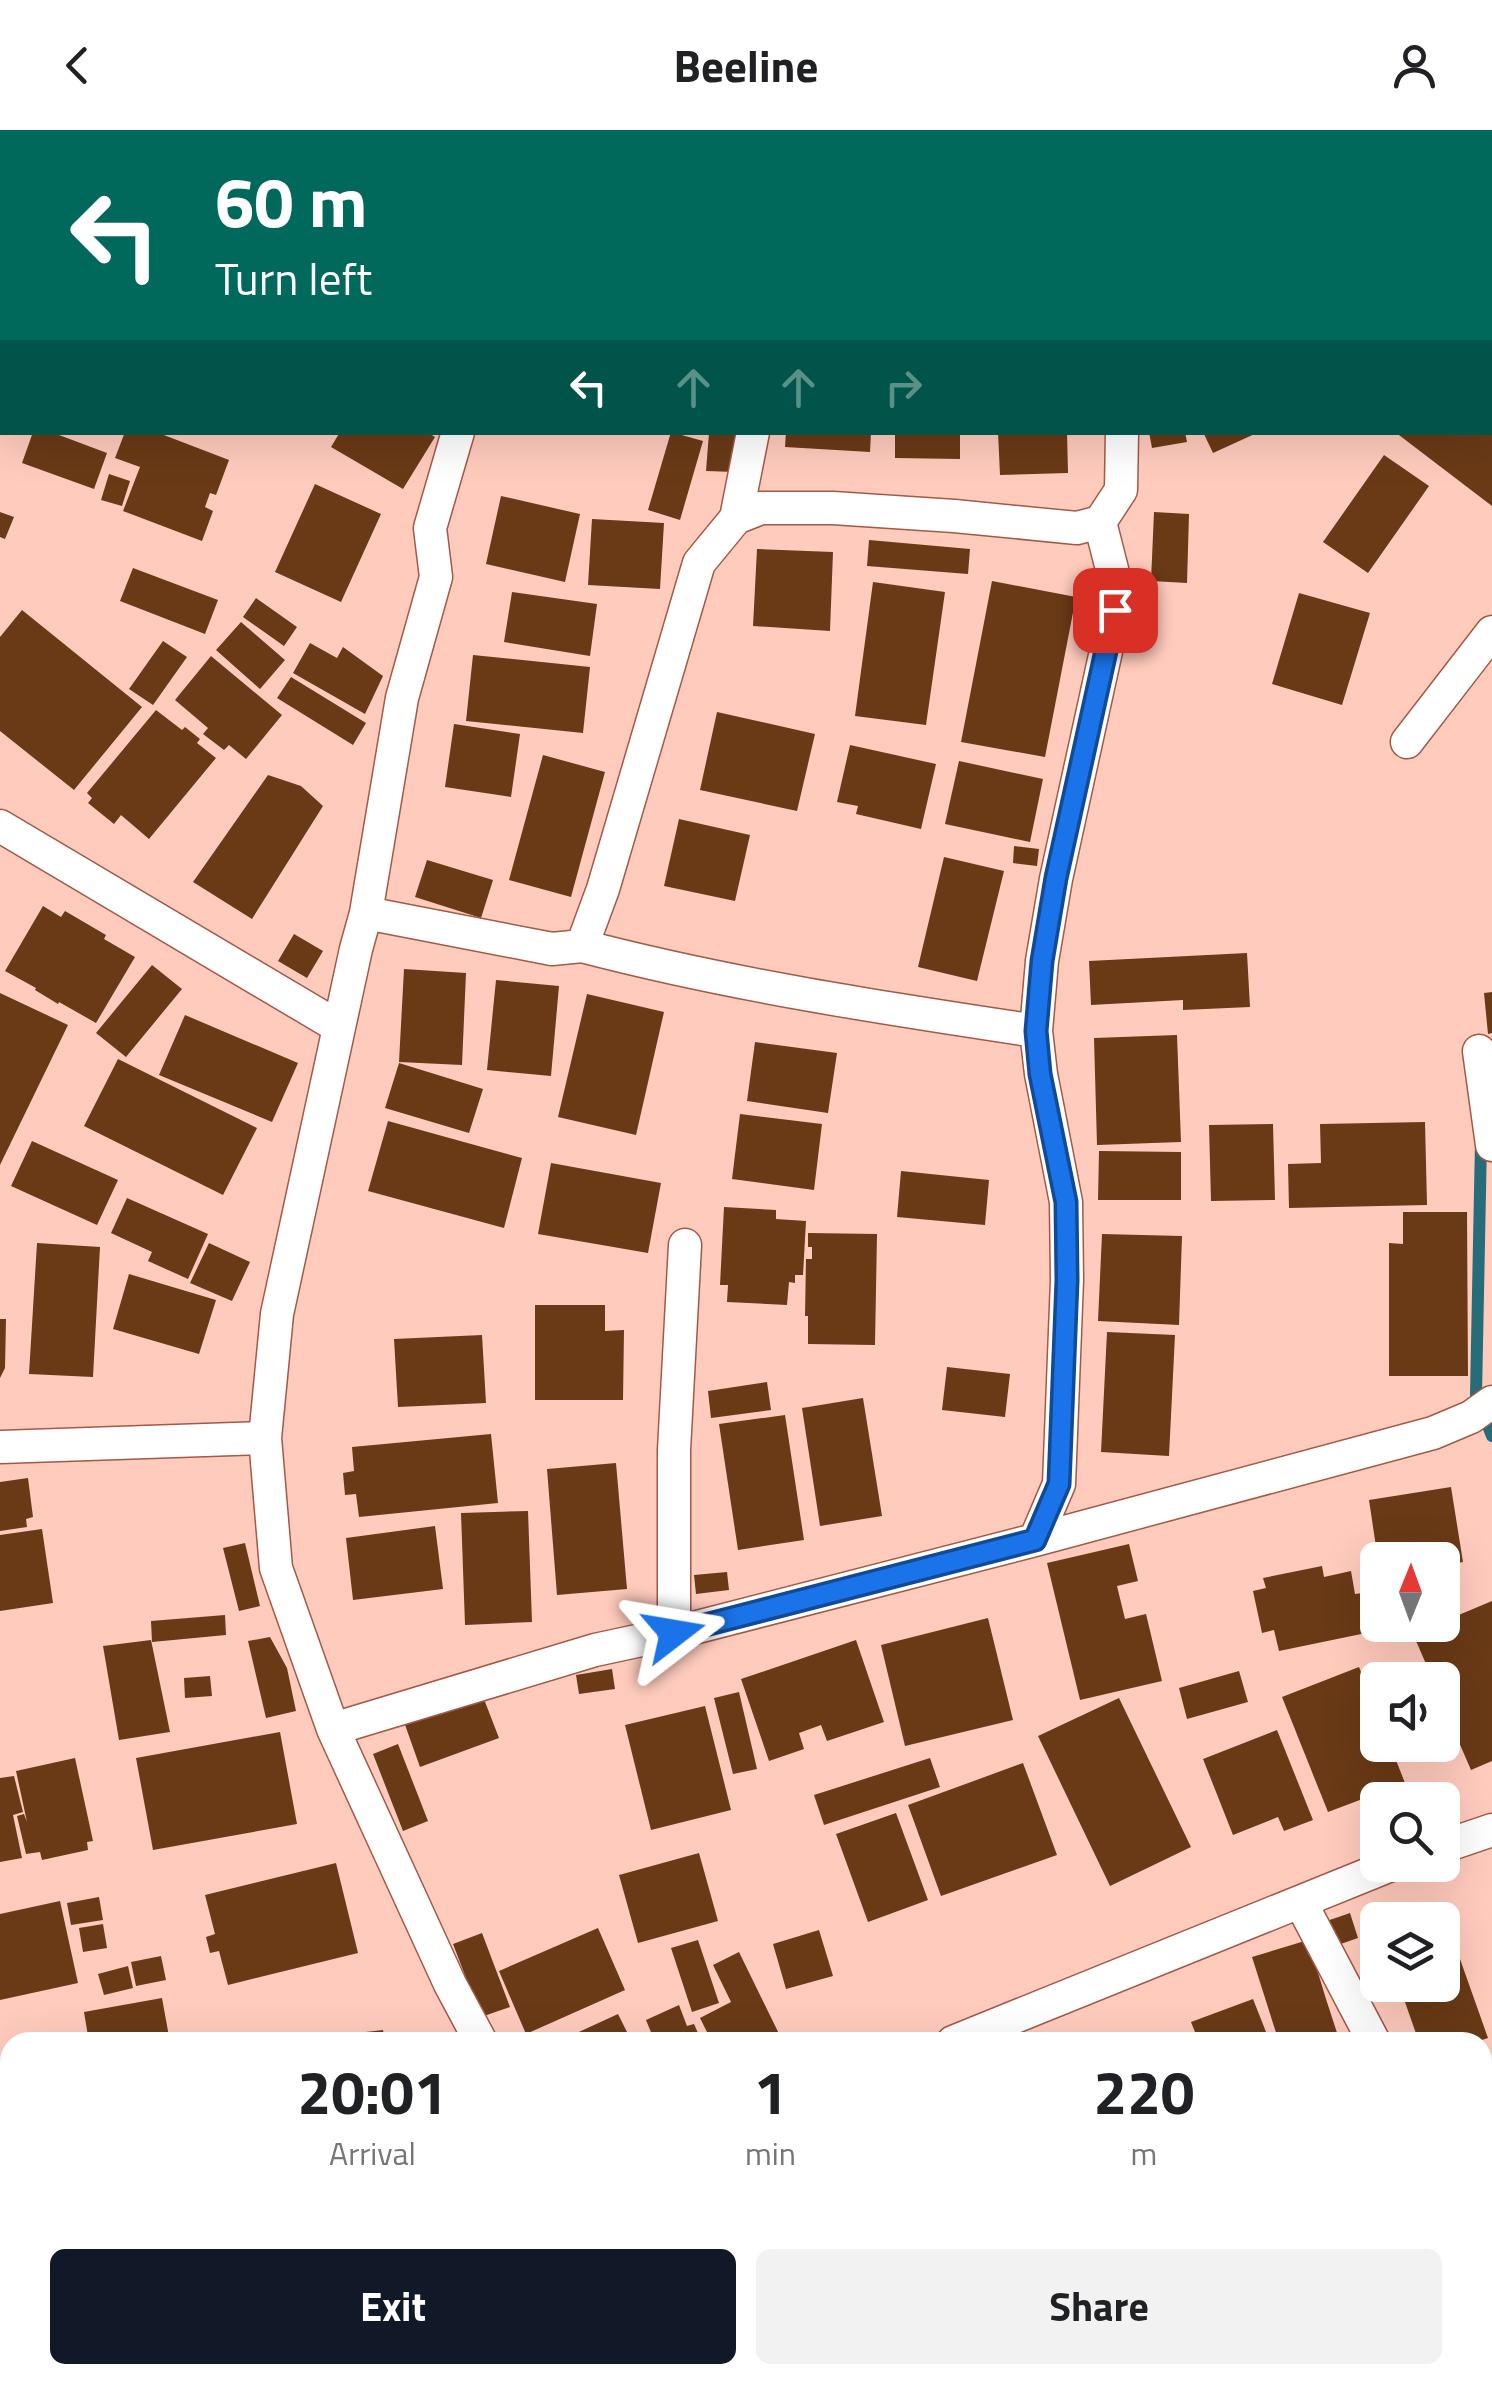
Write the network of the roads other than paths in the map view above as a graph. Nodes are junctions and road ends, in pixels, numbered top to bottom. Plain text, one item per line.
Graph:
1 (457, 435) edge
2 (753, 435) edge
3 (1122, 435) edge
4 (736, 518) junction
5 (1100, 522) junction
6 (1492, 632) edge
7 (1408, 742) dead end
8 (0, 826) edge
9 (366, 913) junction
10 (582, 946) junction
11 (339, 1026) junction
12 (1036, 1031) junction
13 (1479, 1051) dead end
14 (1492, 1145) edge
15 (685, 1245) dead end
16 (1492, 1402) edge
17 (264, 1438) junction
18 (0, 1447) edge
19 (1035, 1540) junction
20 (674, 1633) junction
21 (333, 1729) junction
22 (1492, 1830) edge
23 (1460, 1841) edge
24 (1360, 1878) edge
25 (1301, 1903) junction
26 (475, 2032) edge
27 (978, 2032) edge
28 (1369, 2032) edge

1 - 9 street
2 - 4 street
3 - 5 street
4 - 5 street
4 - 10 street
5 - 12 street
6 - 7 street
8 - 11 street
9 - 10 street
9 - 11 street
10 - 12 street
11 - 17 street
12 - 19 street
13 - 14 street
15 - 20 street
16 - 19 street
17 - 18 street
17 - 21 street
19 - 20 street
20 - 21 street
21 - 26 street
22 - 23 street
24 - 25 street
25 - 27 street
25 - 28 street

